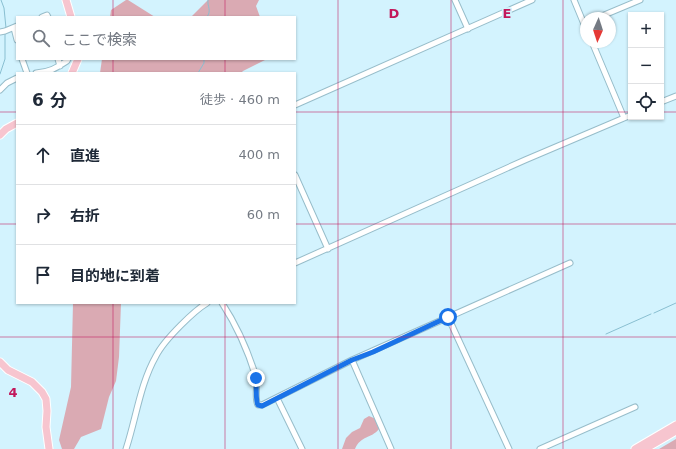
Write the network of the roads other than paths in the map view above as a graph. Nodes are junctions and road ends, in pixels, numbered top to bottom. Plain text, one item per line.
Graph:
1 (66, 0) edge
2 (455, 0) edge
3 (532, 0) edge
4 (574, 0) edge
5 (640, 0) edge
6 (611, 12) edge
7 (580, 13) edge
8 (71, 16) edge
9 (15, 27) edge
10 (468, 29) junction
11 (0, 32) edge
12 (595, 48) edge
13 (22, 60) edge
14 (58, 60) edge
15 (68, 60) edge
16 (78, 60) edge
17 (60, 66) junction
18 (28, 72) edge
19 (48, 72) edge
20 (72, 72) edge
21 (16, 78) edge
22 (0, 90) edge
23 (676, 96) edge
24 (664, 101) edge
25 (296, 105) edge
26 (628, 116) edge
27 (624, 118) junction
28 (16, 124) edge
29 (0, 135) edge
30 (296, 177) edge
31 (328, 249) junction
32 (296, 263) edge
33 (570, 263) dead end
34 (206, 304) edge
35 (223, 304) edge
36 (448, 317) junction
37 (352, 360) junction
38 (0, 362) edge
39 (277, 398) junction
40 (635, 407) dead end
41 (676, 425) edge
42 (676, 431) edge
43 (126, 447) edge
44 (49, 449) edge
45 (302, 449) edge
46 (391, 449) edge
47 (509, 449) edge
48 (540, 449) edge
49 (635, 449) edge
50 (645, 449) edge

1 - 8 main road
2 - 10 street
3 - 10 street
4 - 7 street
5 - 6 street
9 - 11 street
10 - 25 street
12 - 27 street
13 - 18 street
14 - 17 street
15 - 17 street
16 - 20 main road
17 - 19 street
21 - 22 street
23 - 24 street
26 - 27 street
27 - 31 street
28 - 29 main road
30 - 31 street
31 - 32 street
33 - 36 street
34 - 43 street
35 - 39 street
36 - 37 street
36 - 47 street
37 - 39 street
37 - 46 street
38 - 44 main road
39 - 45 street
40 - 48 street
41 - 49 main road
42 - 50 main road

